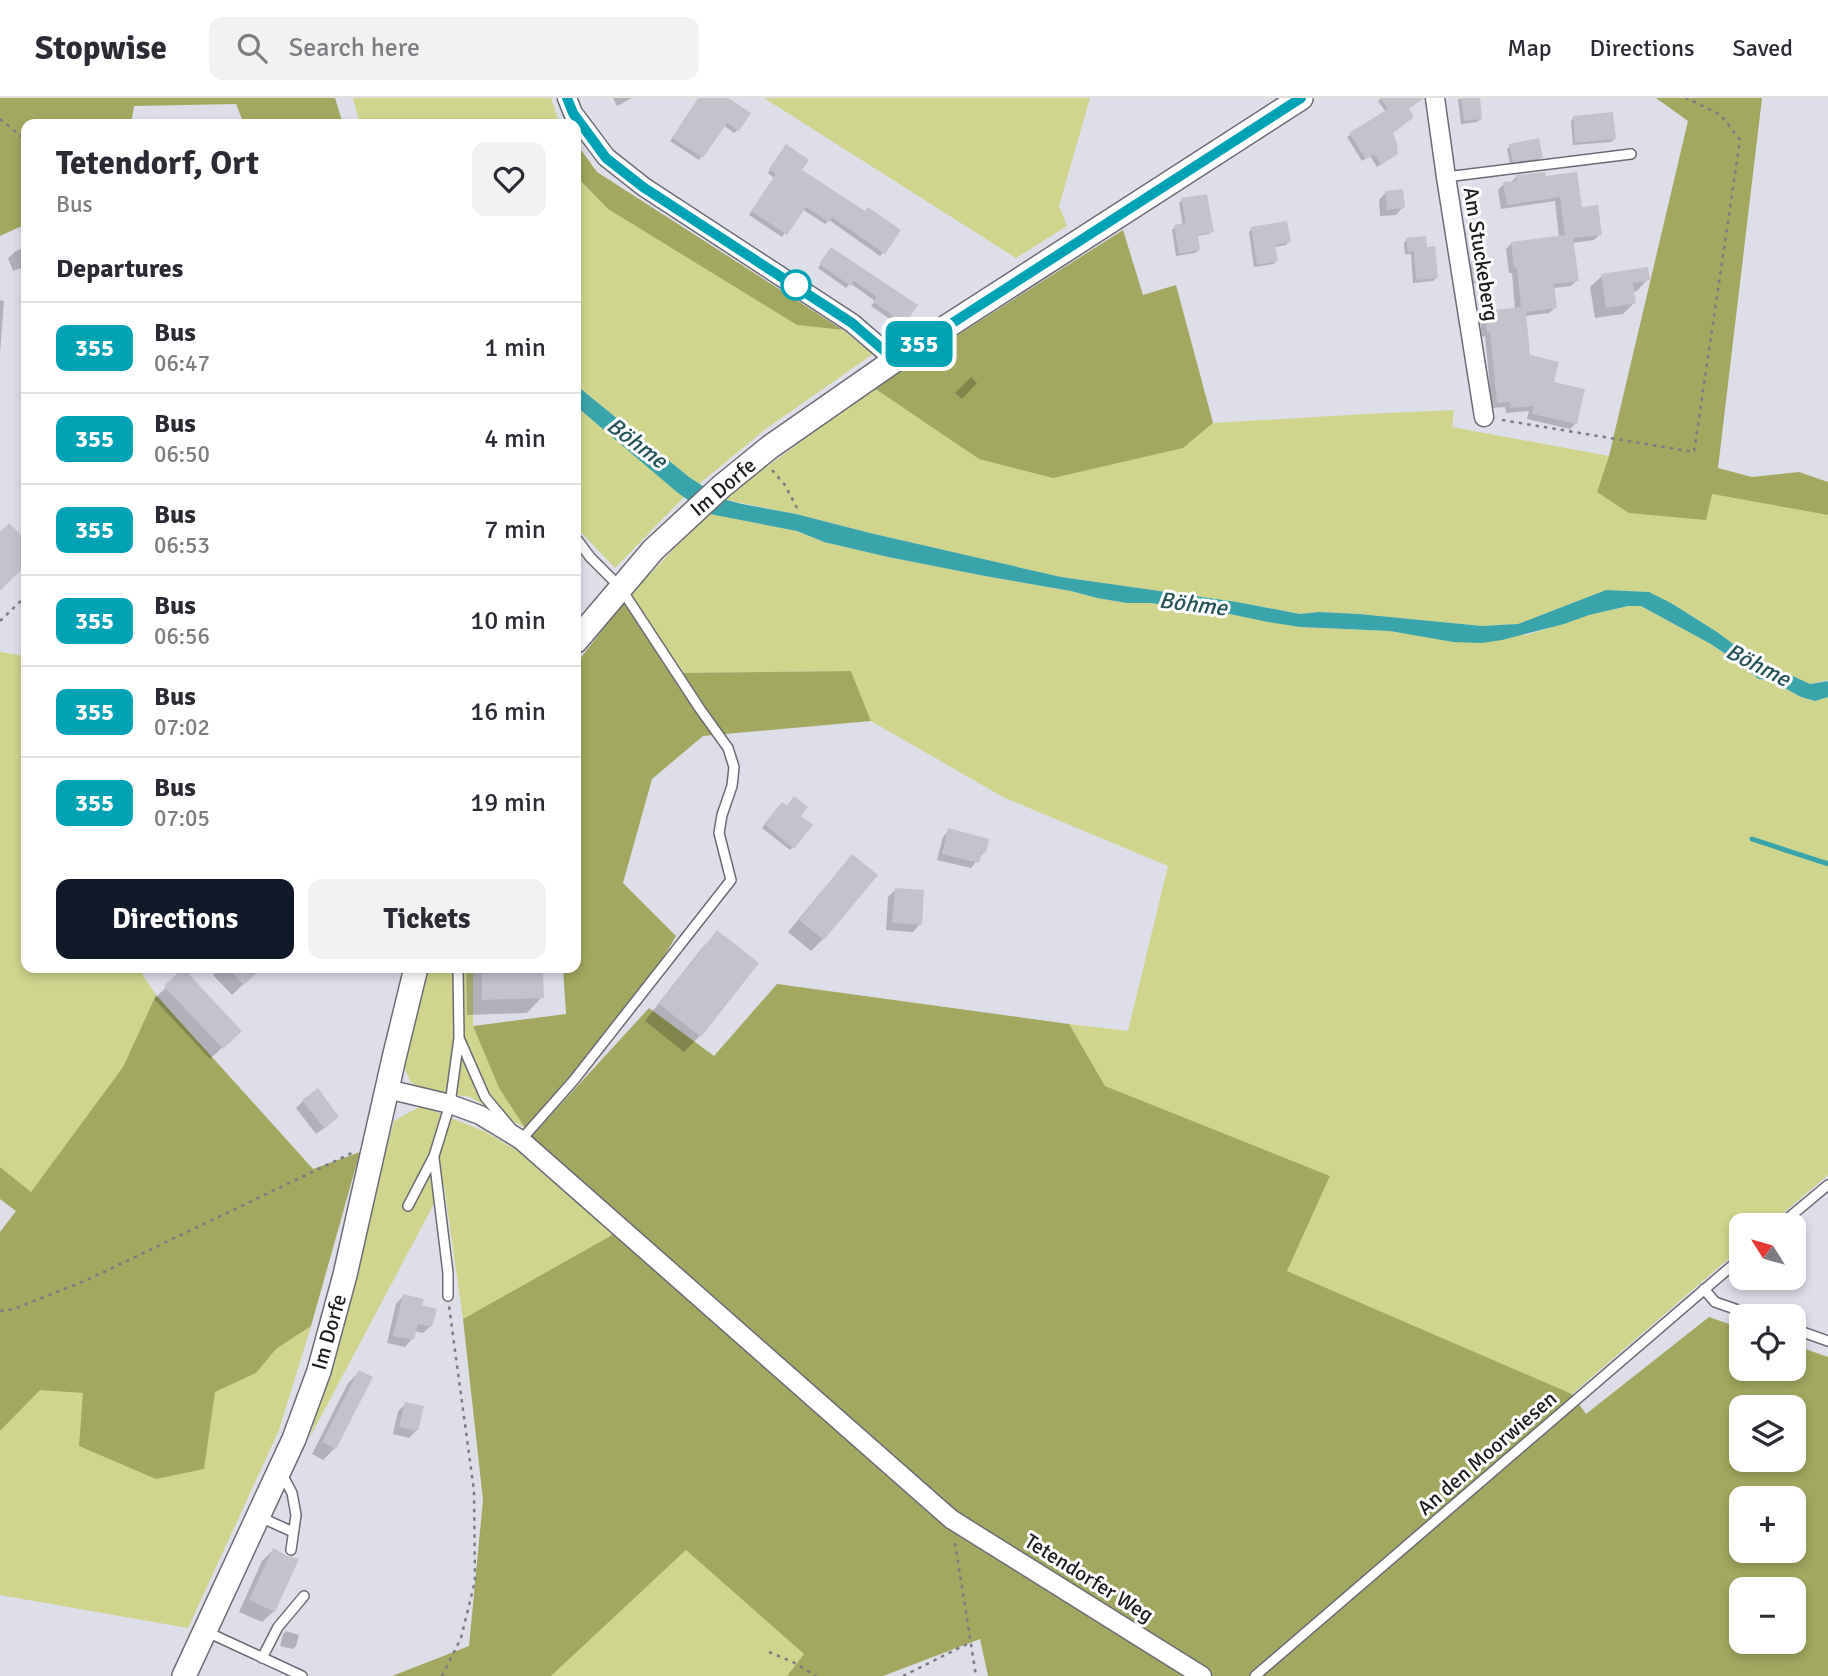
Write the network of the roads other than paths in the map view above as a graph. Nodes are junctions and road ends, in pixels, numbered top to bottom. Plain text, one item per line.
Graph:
1 (567, 98) edge
2 (1301, 98) edge
3 (1435, 98) edge
4 (577, 119) edge
5 (581, 124) edge
6 (1631, 154) dead end
7 (1446, 177) junction
8 (895, 360) junction
9 (1484, 417) road end
10 (581, 545) edge
11 (621, 587) junction
12 (581, 635) edge
13 (415, 973) edge
14 (458, 973) edge
15 (459, 1038) junction
16 (387, 1090) junction
17 (450, 1104) junction
18 (522, 1140) junction
19 (434, 1156) junction
20 (1828, 1185) edge
21 (408, 1206) dead end
22 (1794, 1213) edge
23 (1729, 1268) edge
24 (1704, 1289) junction
25 (448, 1296) road end
26 (1729, 1307) edge
27 (1806, 1333) edge
28 (1828, 1341) edge
29 (280, 1470) junction
30 (259, 1516) junction
31 (293, 1532) junction
32 (291, 1550) dead end
33 (304, 1597) dead end
34 (205, 1631) junction
35 (262, 1658) junction
36 (184, 1676) edge
37 (302, 1676) edge
38 (1202, 1676) edge
39 (1255, 1676) edge

1 - 4 street
2 - 8 street, Im Dorfe
3 - 7 street, Am Stuckeberg
5 - 8 street
6 - 7 lane
7 - 9 street, Am Stuckeberg
8 - 11 street, Im Dorfe
10 - 11 lane
11 - 12 street, Im Dorfe
11 - 18 lane
13 - 16 street, Im Dorfe
14 - 15 lane
15 - 17 lane
15 - 18 lane
16 - 17 street, Tetendorfer Weg
16 - 29 street, Im Dorfe
17 - 18 street, Tetendorfer Weg
17 - 19 lane
18 - 38 street, Tetendorfer Weg
19 - 21 lane
19 - 25 lane
20 - 22 lane
23 - 24 lane, An den Moorwiesen
24 - 26 lane
24 - 39 lane, An den Moorwiesen
27 - 28 lane
29 - 30 street, Im Dorfe
29 - 31 lane
30 - 31 lane
30 - 34 street, Im Dorfe
31 - 32 lane
33 - 35 lane
34 - 35 lane
34 - 36 street, Im Dorfe
35 - 37 lane

